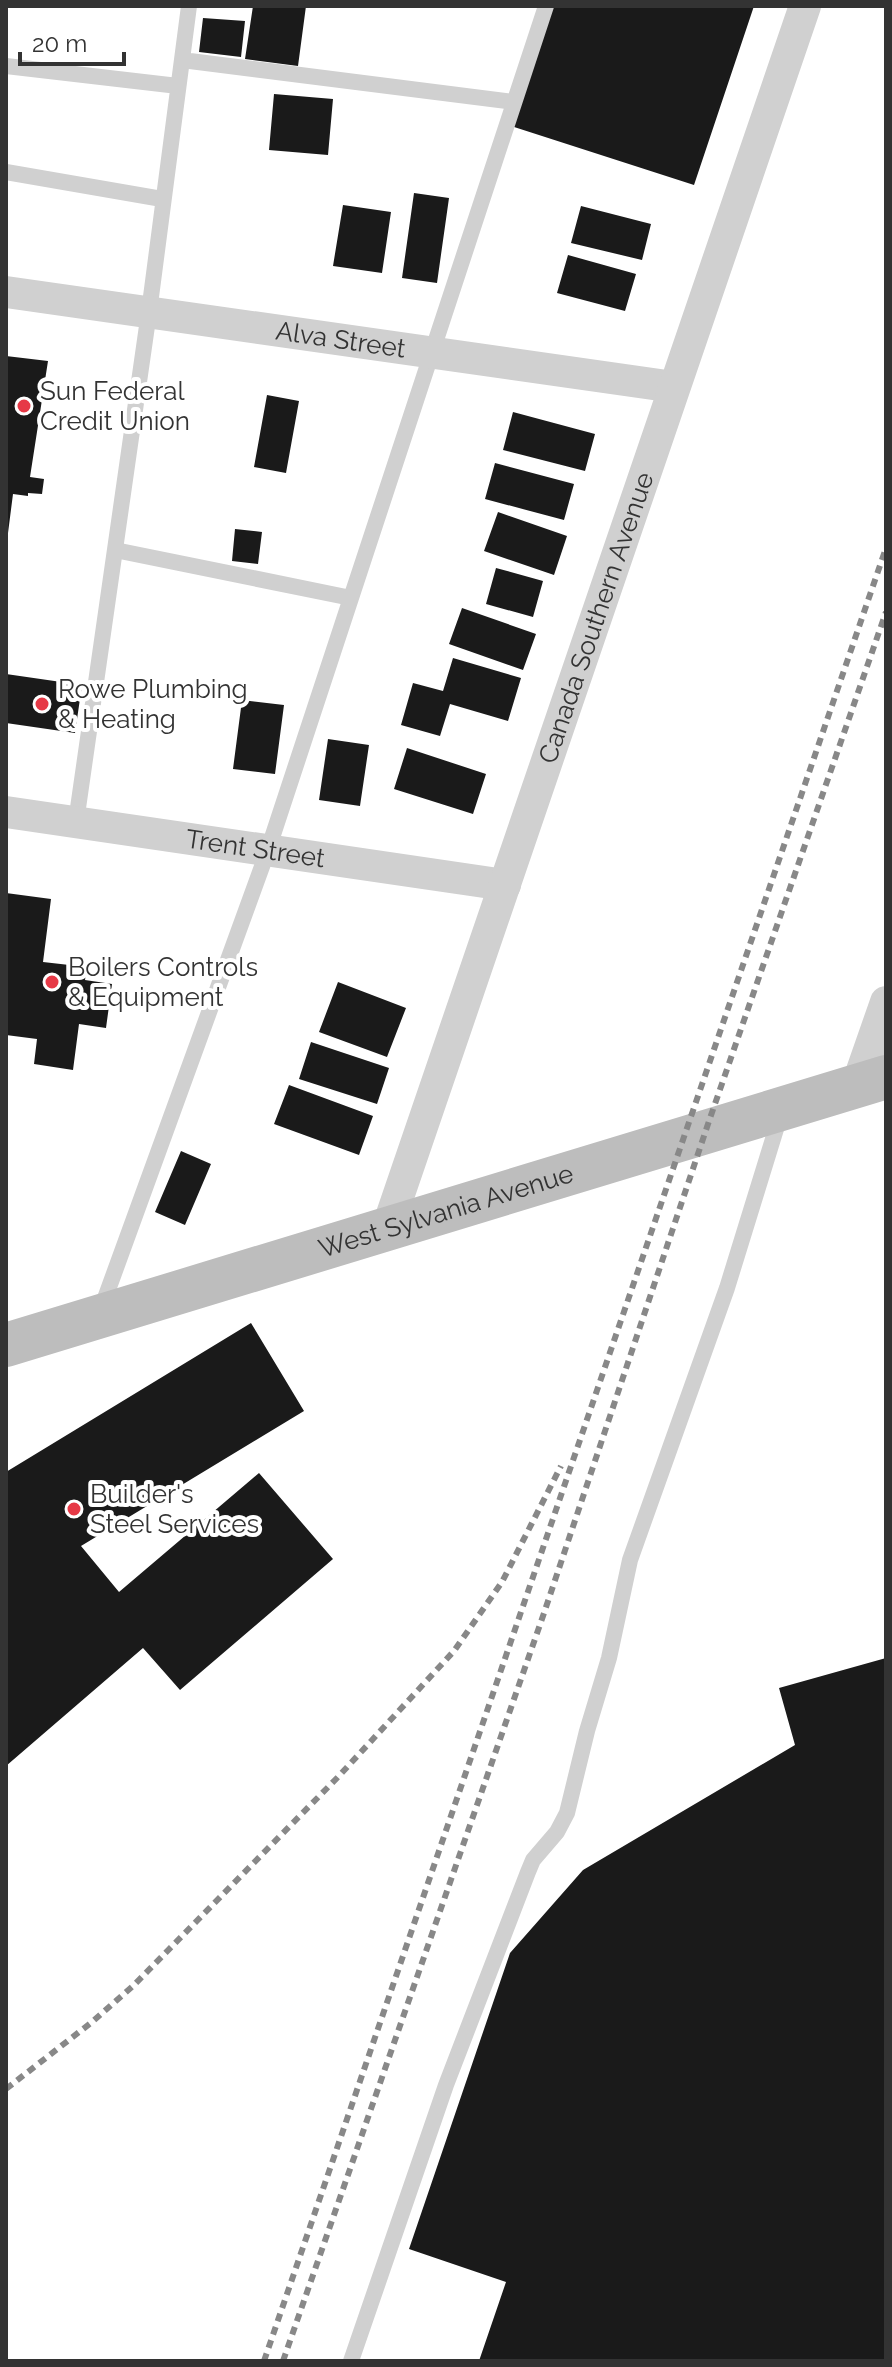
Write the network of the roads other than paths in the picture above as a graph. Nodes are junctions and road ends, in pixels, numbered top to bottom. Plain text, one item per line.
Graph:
1 (189, 6) edge
2 (546, 6) edge
3 (805, 6) edge
4 (182, 60) junction
5 (6, 66) edge
6 (178, 86) junction
7 (514, 102) junction
8 (6, 172) edge
9 (162, 199) junction
10 (6, 292) edge
11 (149, 312) junction
12 (432, 352) junction
13 (674, 387) junction
14 (115, 550) junction
15 (351, 598) junction
16 (6, 812) edge
17 (76, 822) junction
18 (268, 850) junction
19 (505, 885) junction
20 (886, 1002) edge
21 (872, 1081) edge
22 (783, 1108) junction
23 (387, 1229) junction
24 (98, 1317) junction
25 (6, 1345) edge
26 (351, 2361) edge

1 - 4 lane
2 - 7 lane
3 - 13 street, Canada Southern Avenue
4 - 6 lane
4 - 7 lane
5 - 6 lane
6 - 9 lane
7 - 12 lane
8 - 9 lane
9 - 11 lane
10 - 11 street, Alva Street
11 - 12 street, Alva Street
11 - 14 lane
12 - 13 street, Alva Street
12 - 15 lane
13 - 19 street, Canada Southern Avenue
14 - 15 lane
14 - 17 lane
15 - 18 lane
16 - 17 street, Trent Street
17 - 18 street, Trent Street
18 - 19 street, Trent Street
18 - 24 lane
19 - 23 street, Canada Southern Avenue
20 - 21 street
21 - 22 main road, West Sylvania Avenue
22 - 23 main road, West Sylvania Avenue
22 - 26 lane
23 - 24 main road, West Sylvania Avenue
24 - 25 main road, West Sylvania Avenue

